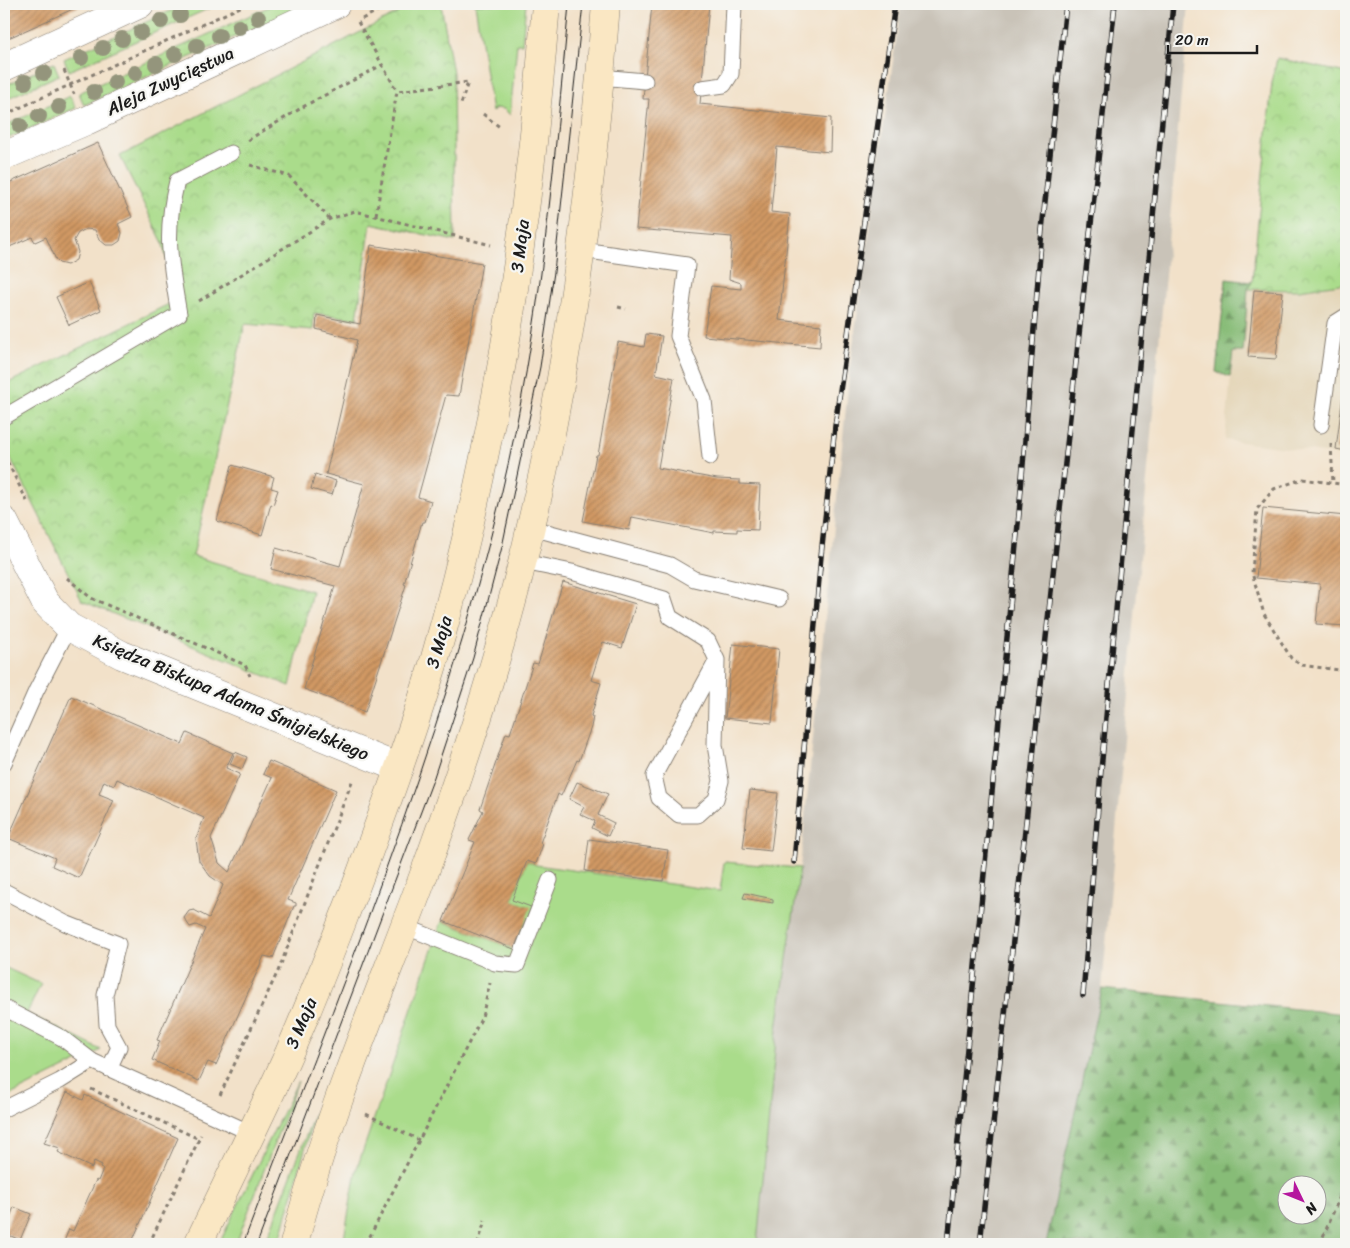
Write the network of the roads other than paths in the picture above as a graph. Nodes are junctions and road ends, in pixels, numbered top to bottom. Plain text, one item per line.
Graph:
1 (140, 4) edge
2 (336, 4) edge
3 (546, 4) edge
4 (606, 4) edge
5 (734, 4) edge
6 (4, 67) edge
7 (600, 77) junction
8 (645, 81) dead end
9 (702, 88) dead end
10 (231, 153) road end
11 (4, 156) edge
12 (582, 250) junction
13 (1346, 316) edge
14 (4, 417) edge
15 (1321, 425) road end
16 (710, 457) dead end
17 (4, 521) edge
18 (532, 528) junction
19 (523, 562) junction
20 (779, 599) dead end
21 (69, 627) junction
22 (717, 660) junction
23 (4, 763) edge
24 (399, 768) junction
25 (550, 880) dead end
26 (4, 891) edge
27 (404, 926) junction
28 (4, 1008) edge
29 (92, 1061) junction
30 (109, 1069) junction
31 (4, 1109) edge
32 (251, 1133) junction
33 (198, 1244) edge
34 (294, 1244) edge

1 - 6 street
2 - 11 street, Aleja Zwycięstwa
3 - 24 main road, 3 Maja
4 - 7 main road
5 - 9 lane
7 - 8 lane
7 - 12 main road
10 - 14 lane
12 - 16 lane
12 - 18 main road
13 - 15 lane
17 - 21 street, Księdza Biskupa Adama Śmigielskiego
18 - 19 main road
18 - 20 lane
19 - 22 lane
19 - 27 main road
21 - 23 lane
21 - 24 street, Księdza Biskupa Adama Śmigielskiego
22 - 22 lane
24 - 32 main road, 3 Maja
25 - 27 lane
26 - 30 lane
27 - 34 main road
28 - 29 lane
29 - 30 lane
29 - 31 lane
30 - 32 lane
32 - 33 main road, 3 Maja

